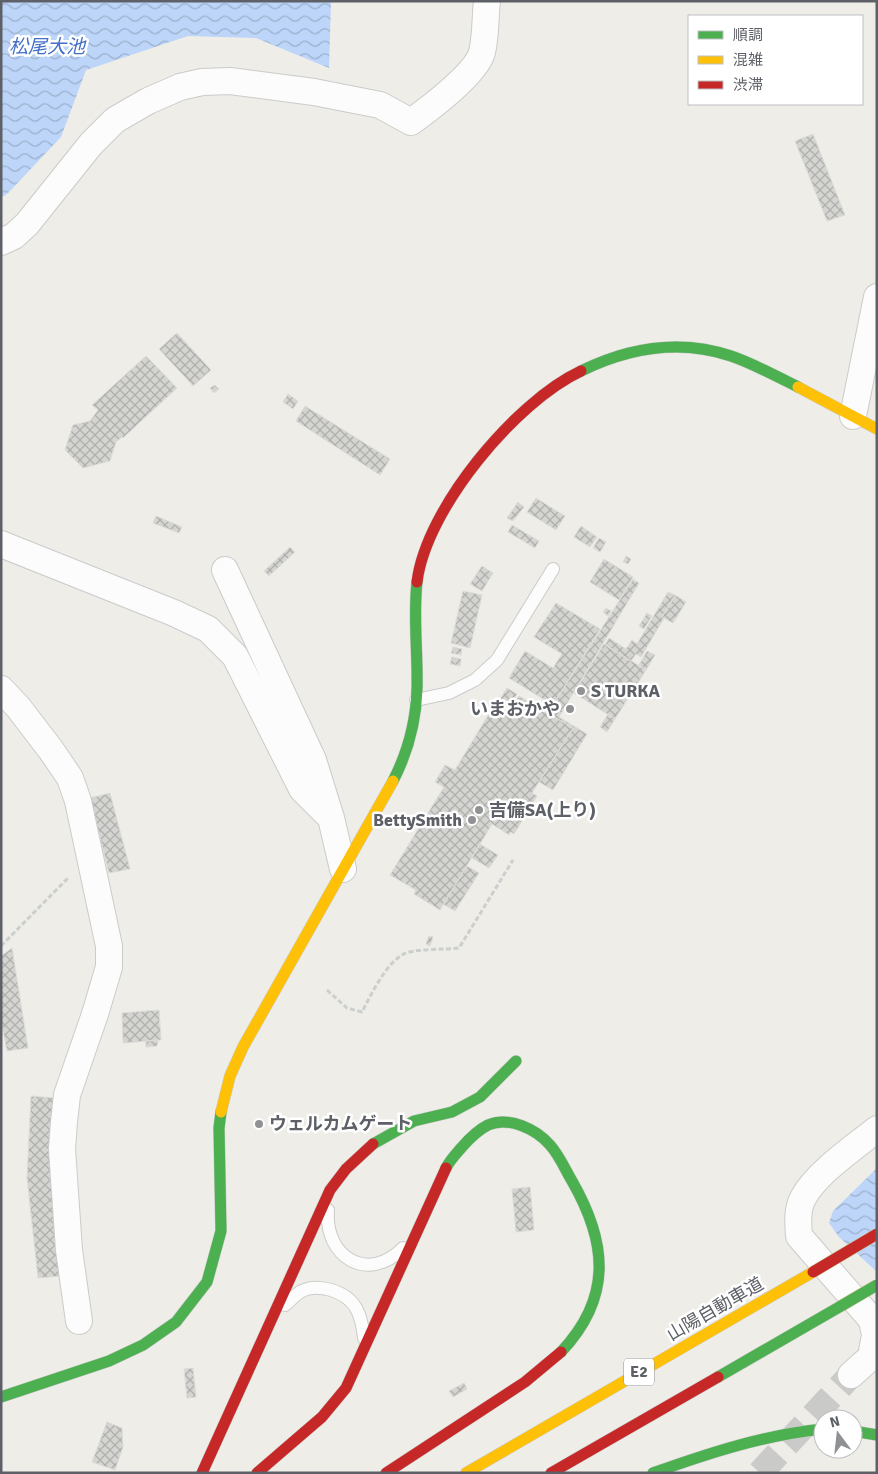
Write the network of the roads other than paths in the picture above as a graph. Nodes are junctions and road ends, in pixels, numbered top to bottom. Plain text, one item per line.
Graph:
1 (486, 1) edge
2 (1, 242) edge
3 (877, 297) edge
4 (854, 416) junction
5 (877, 429) edge
6 (1, 544) edge
7 (553, 569) dead end
8 (225, 570) dead end
9 (1, 689) edge
10 (416, 700) junction
11 (331, 818) junction
12 (342, 869) junction
13 (516, 1061) dead end
14 (877, 1129) edge
15 (330, 1190) junction
16 (418, 1231) junction
17 (877, 1234) edge
18 (877, 1285) edge
19 (273, 1314) junction
20 (79, 1321) dead end
21 (365, 1348) junction
22 (874, 1358) edge
23 (851, 1375) tunnel mouth
24 (1, 1396) edge
25 (813, 1430) edge
26 (863, 1433) edge
27 (877, 1435) edge
28 (202, 1473) edge
29 (257, 1473) edge
30 (386, 1473) edge
31 (466, 1473) edge
32 (551, 1473) edge
33 (653, 1473) edge

1 - 2 street
3 - 4 street
4 - 5 main road
4 - 10 main road
6 - 11 street
7 - 10 lane
8 - 11 street
9 - 20 street
10 - 12 main road
11 - 12 street
12 - 24 main road
13 - 15 main road
14 - 22 street
15 - 16 lane
15 - 19 main road
16 - 21 main road
16 - 30 main road
17 - 31 main road, 山陽自動車道 / E2, bridge
18 - 32 main road, E2, bridge
19 - 21 lane
19 - 28 main road
21 - 29 main road
22 - 23 street
25 - 33 main road
26 - 27 main road

